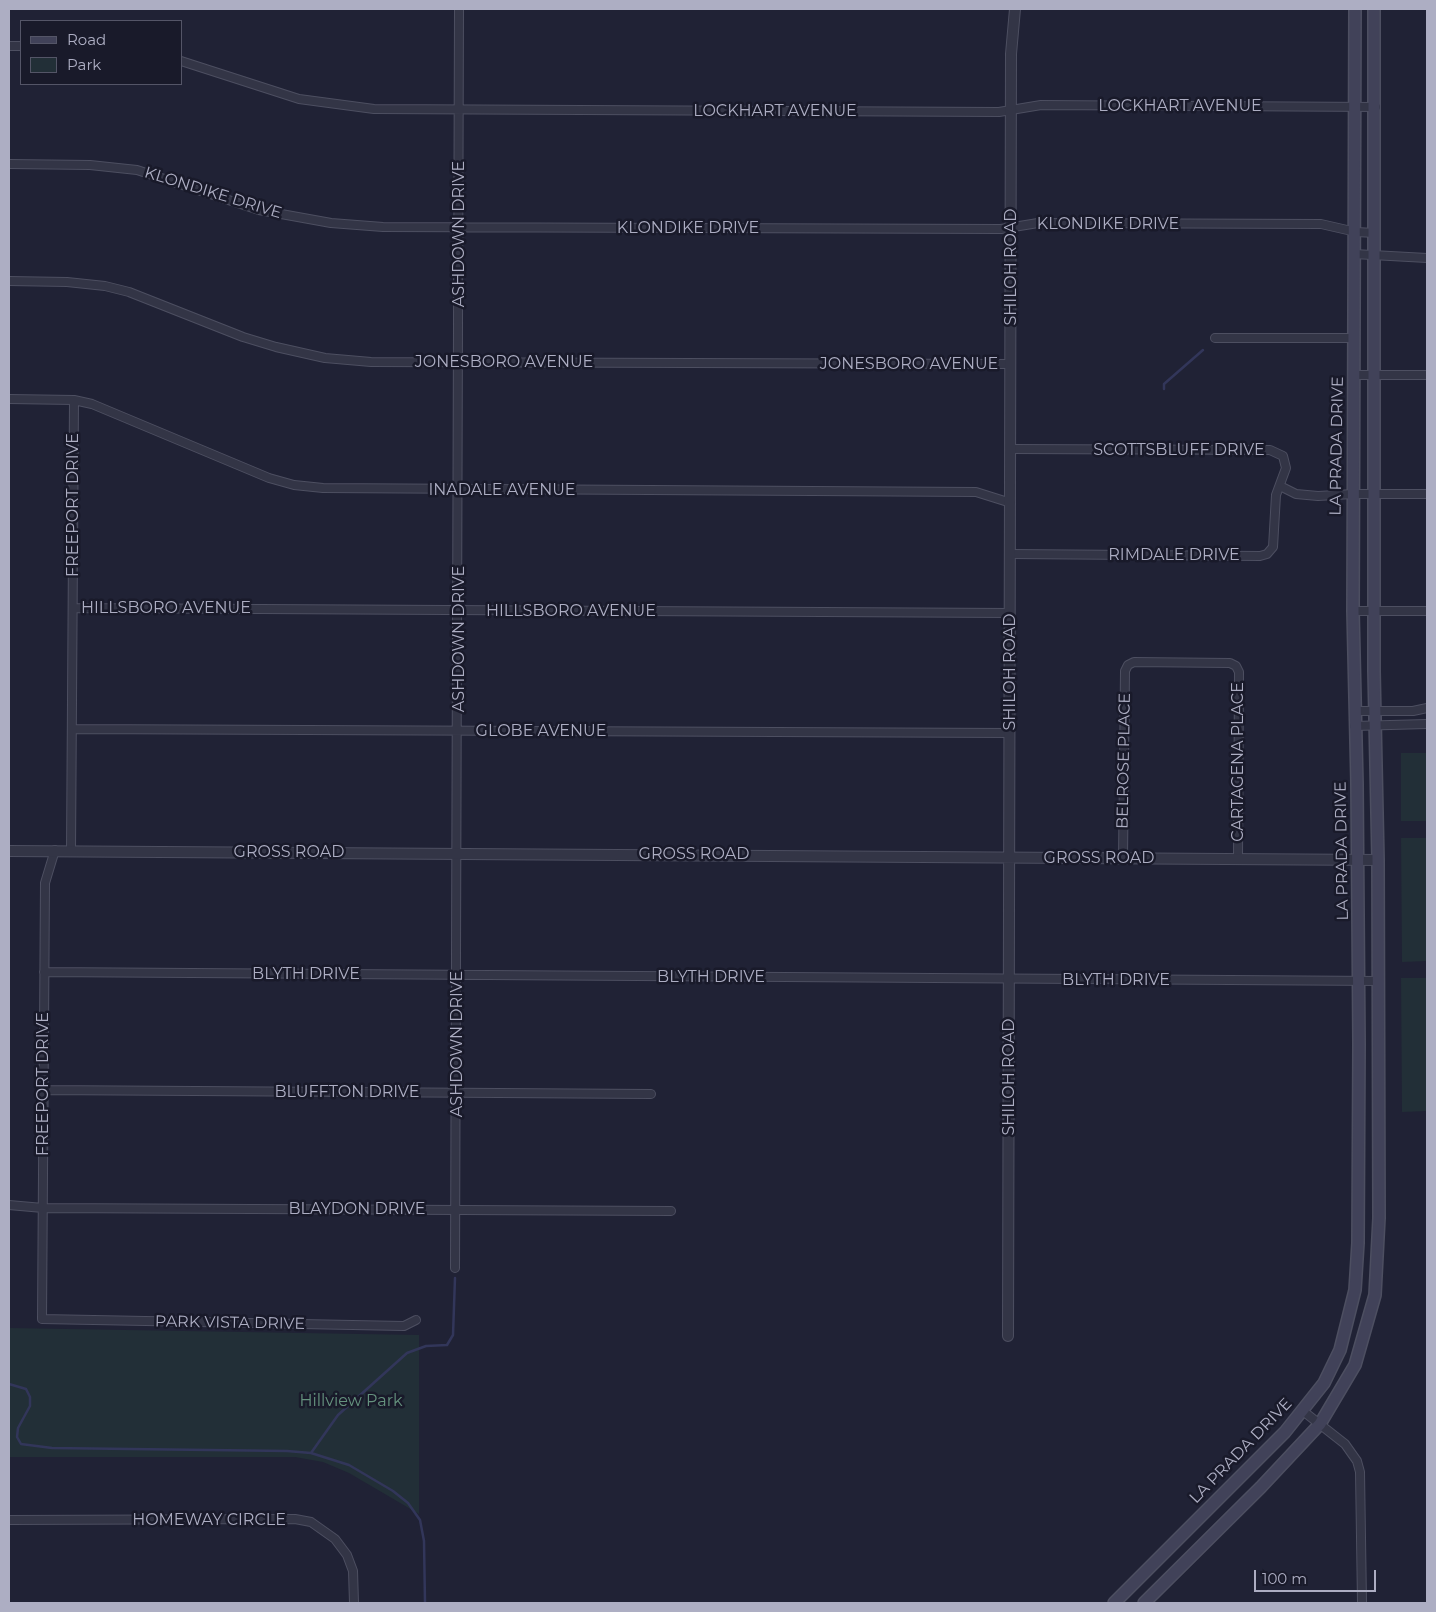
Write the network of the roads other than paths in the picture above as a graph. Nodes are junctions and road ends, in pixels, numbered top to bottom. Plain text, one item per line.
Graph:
1 (459, 9) edge
2 (1016, 9) edge
3 (1355, 9) edge
4 (1374, 9) edge
5 (182, 61) edge
6 (1355, 107) junction
7 (1376, 107) junction
8 (459, 110) junction
9 (1011, 110) junction
10 (9, 164) edge
11 (459, 227) junction
12 (1011, 228) junction
13 (1356, 232) junction
14 (1374, 233) junction
15 (1354, 254) junction
16 (1374, 254) junction
17 (1427, 258) edge
18 (9, 281) edge
19 (1215, 338) dead end
20 (1354, 338) junction
21 (459, 362) junction
22 (1011, 364) junction
23 (1354, 375) junction
24 (1374, 375) junction
25 (1427, 375) edge
26 (9, 399) edge
27 (74, 400) junction
28 (1011, 449) junction
29 (1280, 486) junction
30 (459, 490) junction
31 (1353, 494) junction
32 (1374, 494) junction
33 (1427, 494) edge
34 (1011, 504) junction
35 (1010, 554) junction
36 (73, 608) junction
37 (458, 610) junction
38 (1353, 611) junction
39 (1374, 611) junction
40 (1427, 611) edge
41 (1010, 613) junction
42 (1236, 666) joint
43 (1427, 708) edge
44 (1354, 711) junction
45 (1375, 711) junction
46 (1427, 724) edge
47 (1376, 725) junction
48 (1354, 726) junction
49 (72, 729) junction
50 (458, 730) junction
51 (1010, 733) junction
52 (9, 850) edge
53 (55, 850) junction
54 (71, 850) junction
55 (458, 853) junction
56 (1010, 857) junction
57 (1123, 858) junction
58 (1238, 859) junction
59 (1358, 860) junction
60 (1378, 860) junction
61 (44, 972) junction
62 (457, 975) junction
63 (1009, 979) junction
64 (1358, 980) junction
65 (1378, 981) junction
66 (44, 1090) junction
67 (456, 1093) junction
68 (651, 1094) dead end
69 (1358, 1163) junction
70 (1378, 1163) junction
71 (9, 1206) edge
72 (43, 1208) junction
73 (455, 1210) junction
74 (671, 1211) dead end
75 (455, 1268) dead end
76 (1355, 1290) junction
77 (1375, 1295) junction
78 (42, 1319) joint
79 (416, 1320) dead end
80 (1008, 1336) dead end
81 (1303, 1411) junction
82 (1320, 1424) junction
83 (9, 1520) edge
84 (1135, 1582) junction
85 (1147, 1600) edge
86 (354, 1603) edge
87 (1114, 1603) edge
88 (1362, 1603) edge

1 - 8 street, ASHDOWN DRIVE
2 - 9 street, SHILOH ROAD
3 - 6 main road, LA PRADA DRIVE
4 - 7 main road
5 - 8 street, LOCKHART AVENUE
6 - 7 street, LOCKHART AVENUE
6 - 9 street, LOCKHART AVENUE
6 - 13 main road, LA PRADA DRIVE
7 - 14 main road
8 - 9 street, LOCKHART AVENUE
8 - 11 street, ASHDOWN DRIVE
9 - 12 street, SHILOH ROAD
10 - 11 street, KLONDIKE DRIVE
11 - 12 street, KLONDIKE DRIVE
11 - 21 street, ASHDOWN DRIVE
12 - 13 street, KLONDIKE DRIVE
12 - 22 street, SHILOH ROAD
13 - 14 street, KLONDIKE DRIVE
13 - 15 main road, LA PRADA DRIVE
14 - 16 main road
15 - 16 street
15 - 20 main road, LA PRADA DRIVE
16 - 17 street
16 - 24 main road
18 - 21 street, JONESBORO AVENUE
19 - 20 street
20 - 23 main road, LA PRADA DRIVE
21 - 22 street, JONESBORO AVENUE
21 - 30 street, ASHDOWN DRIVE
22 - 28 street, SHILOH ROAD
23 - 24 street
23 - 31 main road, LA PRADA DRIVE
24 - 25 street
24 - 32 main road
26 - 27 street, INADALE AVENUE
27 - 30 street, INADALE AVENUE
27 - 36 street, FREEPORT DRIVE
28 - 29 street, SCOTTSBLUFF DRIVE
28 - 34 street, SHILOH ROAD
29 - 31 street
29 - 35 street, RIMDALE DRIVE
30 - 34 street, INADALE AVENUE
30 - 37 street, ASHDOWN DRIVE
31 - 32 street
31 - 38 main road, LA PRADA DRIVE
32 - 33 street
32 - 39 main road
34 - 35 street, SHILOH ROAD
35 - 41 street, SHILOH ROAD
36 - 37 street, HILLSBORO AVENUE
36 - 49 street, FREEPORT DRIVE
37 - 41 street, HILLSBORO AVENUE
37 - 50 street, ASHDOWN DRIVE
38 - 39 street
38 - 44 main road, LA PRADA DRIVE
39 - 40 street
39 - 45 main road
41 - 51 street, SHILOH ROAD
42 - 57 street, BELROSE PLACE
42 - 58 street, CARTAGENA PLACE
43 - 45 street
44 - 45 street
44 - 48 main road, LA PRADA DRIVE
45 - 47 main road
46 - 47 street
47 - 48 street
47 - 60 main road
48 - 59 main road, LA PRADA DRIVE
49 - 50 street, GLOBE AVENUE
49 - 54 street, FREEPORT DRIVE
50 - 51 street, GLOBE AVENUE
50 - 55 street, ASHDOWN DRIVE
51 - 56 street, SHILOH ROAD
52 - 53 street, GROSS ROAD
53 - 54 street, GROSS ROAD
53 - 61 street, FREEPORT DRIVE
54 - 55 street, GROSS ROAD
55 - 56 street, GROSS ROAD
55 - 62 street, ASHDOWN DRIVE
56 - 57 street, GROSS ROAD
56 - 63 street, SHILOH ROAD
57 - 58 street, GROSS ROAD
58 - 59 street, GROSS ROAD
59 - 60 street, GROSS ROAD
59 - 64 main road, LA PRADA DRIVE
60 - 65 main road
61 - 62 street, BLYTH DRIVE
61 - 66 street, FREEPORT DRIVE
62 - 63 street, BLYTH DRIVE
62 - 67 street, ASHDOWN DRIVE
63 - 64 street, BLYTH DRIVE
63 - 80 street, SHILOH ROAD
64 - 65 street, BLYTH DRIVE
64 - 69 main road, LA PRADA DRIVE
65 - 70 main road
66 - 67 street, BLUFFTON DRIVE
66 - 72 street, FREEPORT DRIVE
67 - 68 street, BLUFFTON DRIVE
67 - 73 street, ASHDOWN DRIVE
69 - 70 main road
69 - 76 main road, LA PRADA DRIVE
70 - 77 main road
71 - 72 street, BLAYDON DRIVE
72 - 73 street, BLAYDON DRIVE
72 - 78 street, FREEPORT DRIVE
73 - 74 street, BLAYDON DRIVE
73 - 75 street, ASHDOWN DRIVE
76 - 77 main road
76 - 81 main road, LA PRADA DRIVE
77 - 82 main road
78 - 79 street, PARK VISTA DRIVE
81 - 82 street
81 - 84 main road, LA PRADA DRIVE
82 - 85 main road
82 - 88 street
83 - 86 street, HOMEWAY CIRCLE
84 - 85 main road
84 - 87 main road, LA PRADA DRIVE

